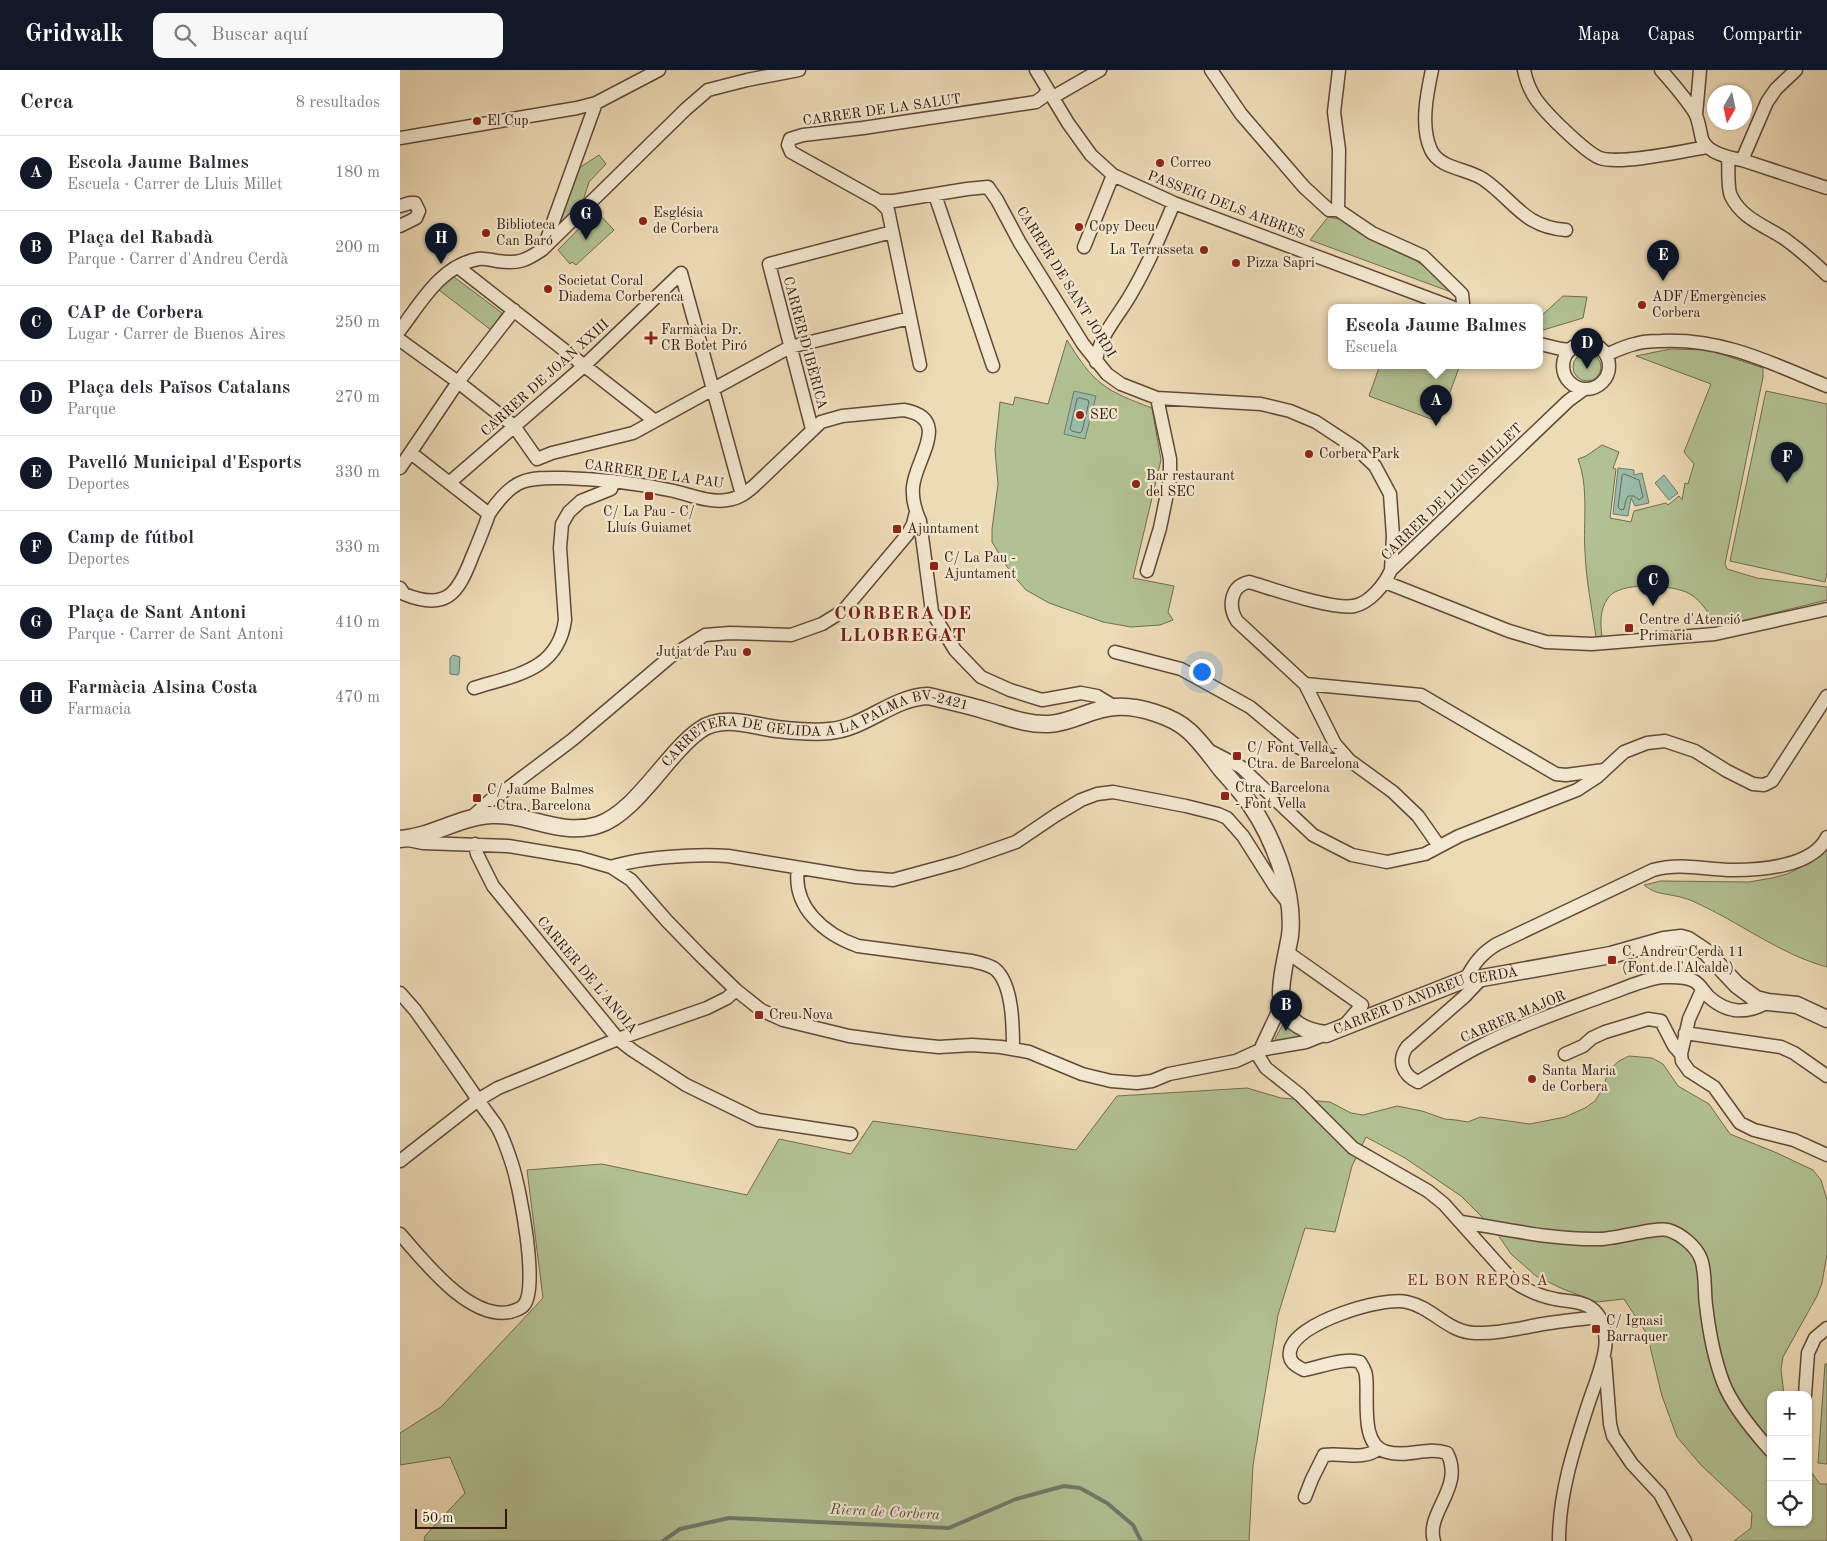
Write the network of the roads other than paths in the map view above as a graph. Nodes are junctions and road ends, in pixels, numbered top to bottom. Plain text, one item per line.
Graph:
1 (659, 70) edge
2 (799, 70) edge
3 (1036, 70) edge
4 (1100, 70) edge
5 (1211, 70) edge
6 (1339, 70) edge
7 (1432, 70) edge
8 (1524, 70) edge
9 (1661, 70) edge
10 (1700, 70) edge
11 (1796, 70) edge
12 (1050, 94) junction
13 (596, 103) junction
14 (1696, 115) junction
15 (400, 138) edge
16 (1707, 147) junction
17 (1728, 158) junction
18 (1742, 160) junction
19 (1113, 175) junction
20 (1827, 188) edge
21 (935, 195) junction
22 (879, 201) junction
23 (1174, 203) junction
24 (400, 206) edge
25 (1338, 210) junction
26 (400, 226) edge
27 (1566, 230) dead end
28 (892, 232) junction
29 (1084, 247) dead end
30 (544, 249) junction
31 (458, 267) junction
32 (1827, 275) edge
33 (1444, 304) edge
34 (1462, 304) edge
35 (514, 310) junction
36 (910, 318) junction
37 (400, 330) edge
38 (400, 340) edge
39 (1543, 345) edge
40 (790, 347) junction
41 (1570, 350) junction
42 (1606, 355) junction
43 (1096, 362) junction
44 (584, 364) junction
45 (1562, 364) junction
46 (920, 366) dead end
47 (993, 366) dead end
48 (458, 382) junction
49 (1827, 386) edge
50 (712, 388) junction
51 (1583, 390) junction
52 (1156, 398) junction
53 (655, 421) junction
54 (514, 426) junction
55 (812, 429) junction
56 (411, 453) junction
57 (540, 458) junction
58 (400, 468) edge
59 (535, 478) junction
60 (550, 478) junction
61 (614, 481) junction
62 (449, 483) junction
63 (742, 495) junction
64 (916, 512) junction
65 (490, 514) junction
66 (904, 539) junction
67 (1393, 542) junction
68 (924, 551) junction
69 (1412, 551) junction
70 (1391, 570) junction
71 (1147, 571) dead end
72 (1386, 582) junction
73 (401, 593) edge
74 (1827, 609) edge
75 (1115, 652) dead end
76 (1305, 684) junction
77 (474, 688) dead end
78 (1081, 694) junction
79 (1827, 696) edge
80 (1115, 706) junction
81 (1085, 715) junction
82 (1206, 749) junction
83 (1349, 760) junction
84 (1604, 770) junction
85 (1246, 774) junction
86 (1230, 779) junction
87 (503, 792) junction
88 (506, 815) junction
89 (472, 818) junction
90 (1827, 837) edge
91 (402, 839) edge
92 (476, 844) junction
93 (1439, 846) junction
94 (610, 867) junction
95 (798, 868) junction
96 (1289, 904) junction
97 (1288, 952) junction
98 (1474, 979) junction
99 (736, 990) junction
100 (1702, 990) junction
101 (400, 993) edge
102 (1768, 1002) junction
103 (1282, 1003) junction
104 (1827, 1019) edge
105 (1343, 1028) junction
106 (1685, 1033) junction
107 (1326, 1034) junction
108 (618, 1038) junction
109 (1013, 1049) junction
110 (1260, 1050) junction
111 (1565, 1054) dead end
112 (1681, 1054) junction
113 (1827, 1076) edge
114 (478, 1100) junction
115 (851, 1134) dead end
116 (1827, 1155) edge
117 (400, 1161) edge
118 (1461, 1222) junction
119 (400, 1234) edge
120 (1599, 1317) junction
121 (1827, 1328) edge
122 (1605, 1349) junction
123 (1805, 1391) edge
124 (1767, 1446) edge
125 (1378, 1449) junction
126 (1305, 1497) dead end
127 (1434, 1541) edge
128 (1559, 1541) edge
129 (1685, 1541) edge

1 - 13 street
2 - 30 street
3 - 12 street, PASSEIG DELS ARBRES
4 - 12 street
5 - 25 street
6 - 25 street
7 - 27 street
8 - 16 street
9 - 14 street
10 - 14 street
11 - 18 street
12 - 19 street, PASSEIG DELS ARBRES
12 - 22 street, CARRER DE LA SALUT
13 - 15 street
13 - 30 street
14 - 16 street
16 - 17 street
17 - 18 street
17 - 32 street
18 - 20 street
19 - 23 street, PASSEIG DELS ARBRES
19 - 29 street
21 - 22 street, CARRER DE SANT JORDI
21 - 43 street, CARRER DE SANT JORDI
21 - 47 street
22 - 28 street
23 - 33 street, PASSEIG DELS ARBRES
23 - 43 street
24 - 26 street
25 - 34 street
28 - 36 street
28 - 40 street, CARRER D'IBÈRICA
30 - 31 street
31 - 35 street
31 - 37 street
35 - 44 street
35 - 48 street
36 - 40 street
36 - 46 street
38 - 48 street
39 - 41 street
39 - 45 street
40 - 50 street
40 - 55 street, CARRER D'IBÈRICA
41 - 42 street
41 - 45 street
42 - 49 street
42 - 51 street
43 - 52 street, CARRER DE SANT JORDI
44 - 50 street, CARRER DE JOAN XXIII
44 - 53 street
44 - 54 street, CARRER DE JOAN XXIII
45 - 51 street
48 - 54 street
48 - 56 street
50 - 53 street
50 - 63 street
51 - 69 street, CARRER DE LLUIS MILLET
52 - 67 street, CARRER DE SANT JORDI
52 - 71 street
53 - 57 street
54 - 57 street
54 - 62 street, CARRER DE JOAN XXIII
55 - 63 street, CARRER DE LA PAU
55 - 64 street, CARRER DE LA PAU
56 - 58 street
56 - 62 street
57 - 59 street
57 - 60 street
59 - 60 street, CARRER DE LA PAU
59 - 65 street, CARRER DE LA PAU
60 - 61 street, CARRER DE LA PAU
61 - 63 street, CARRER DE LA PAU
61 - 77 street
62 - 65 street
64 - 66 street
64 - 68 street, CARRER DE LA PAU
65 - 73 street, CARRER DE LA PAU
66 - 68 street
66 - 87 street
67 - 69 street
67 - 70 street, CARRER DE SANT JORDI
68 - 78 street, CARRER DE LA PAU
69 - 70 street, CARRER DE LLUIS MILLET
70 - 72 street, CARRER DE LLUIS MILLET
72 - 74 street
72 - 76 street, CARRER DE LLUIS MILLET
75 - 83 street
76 - 83 street, CARRER DE LLUIS MILLET
76 - 84 street
78 - 80 street, CARRER DE LA PAU
78 - 81 street
79 - 84 street
80 - 81 street, CARRETERA DE GELIDA A LA PALMA BV-2421
80 - 82 street, CARRETERA DE GELIDA A LA PALMA BV-2421
81 - 88 street, CARRETERA DE GELIDA A LA PALMA BV-2421
82 - 85 street
82 - 86 street, CARRETERA DE GELIDA A LA PALMA BV-2421
83 - 93 street, CARRER DE LLUIS MILLET
84 - 93 street
85 - 86 street
85 - 93 street
86 - 96 street
87 - 88 street
87 - 89 street
88 - 89 street, CARRETERA DE GELIDA A LA PALMA BV-2421
89 - 91 street, CARRETERA DE GELIDA A LA PALMA BV-2421
90 - 98 street
91 - 92 street
92 - 94 street
92 - 108 street, CARRER DE L'ANOIA
94 - 95 street
94 - 99 street
95 - 96 street
95 - 109 street
96 - 97 street
97 - 103 street
97 - 105 street
98 - 100 street, CARRER MAJOR
98 - 102 street, CARRER D'ANDREU CERDÀ
98 - 105 street, CARRER D'ANDREU CERDÀ
99 - 108 street
99 - 109 street
100 - 102 street
100 - 106 street
101 - 114 street
102 - 104 street, CARRER D'ANDREU CERDÀ
103 - 107 street, CARRER D'ANDREU CERDÀ
103 - 110 street
105 - 107 street, CARRER D'ANDREU CERDÀ
106 - 112 street
106 - 113 street
107 - 110 street
108 - 114 street
108 - 115 street, CARRER DE L'ANOIA
109 - 110 street
110 - 118 street
111 - 112 street
112 - 116 street
114 - 117 street
114 - 119 street
118 - 120 street
118 - 124 street
120 - 122 street
120 - 125 street
121 - 123 street
122 - 128 street
122 - 129 street
125 - 126 street
125 - 127 street

